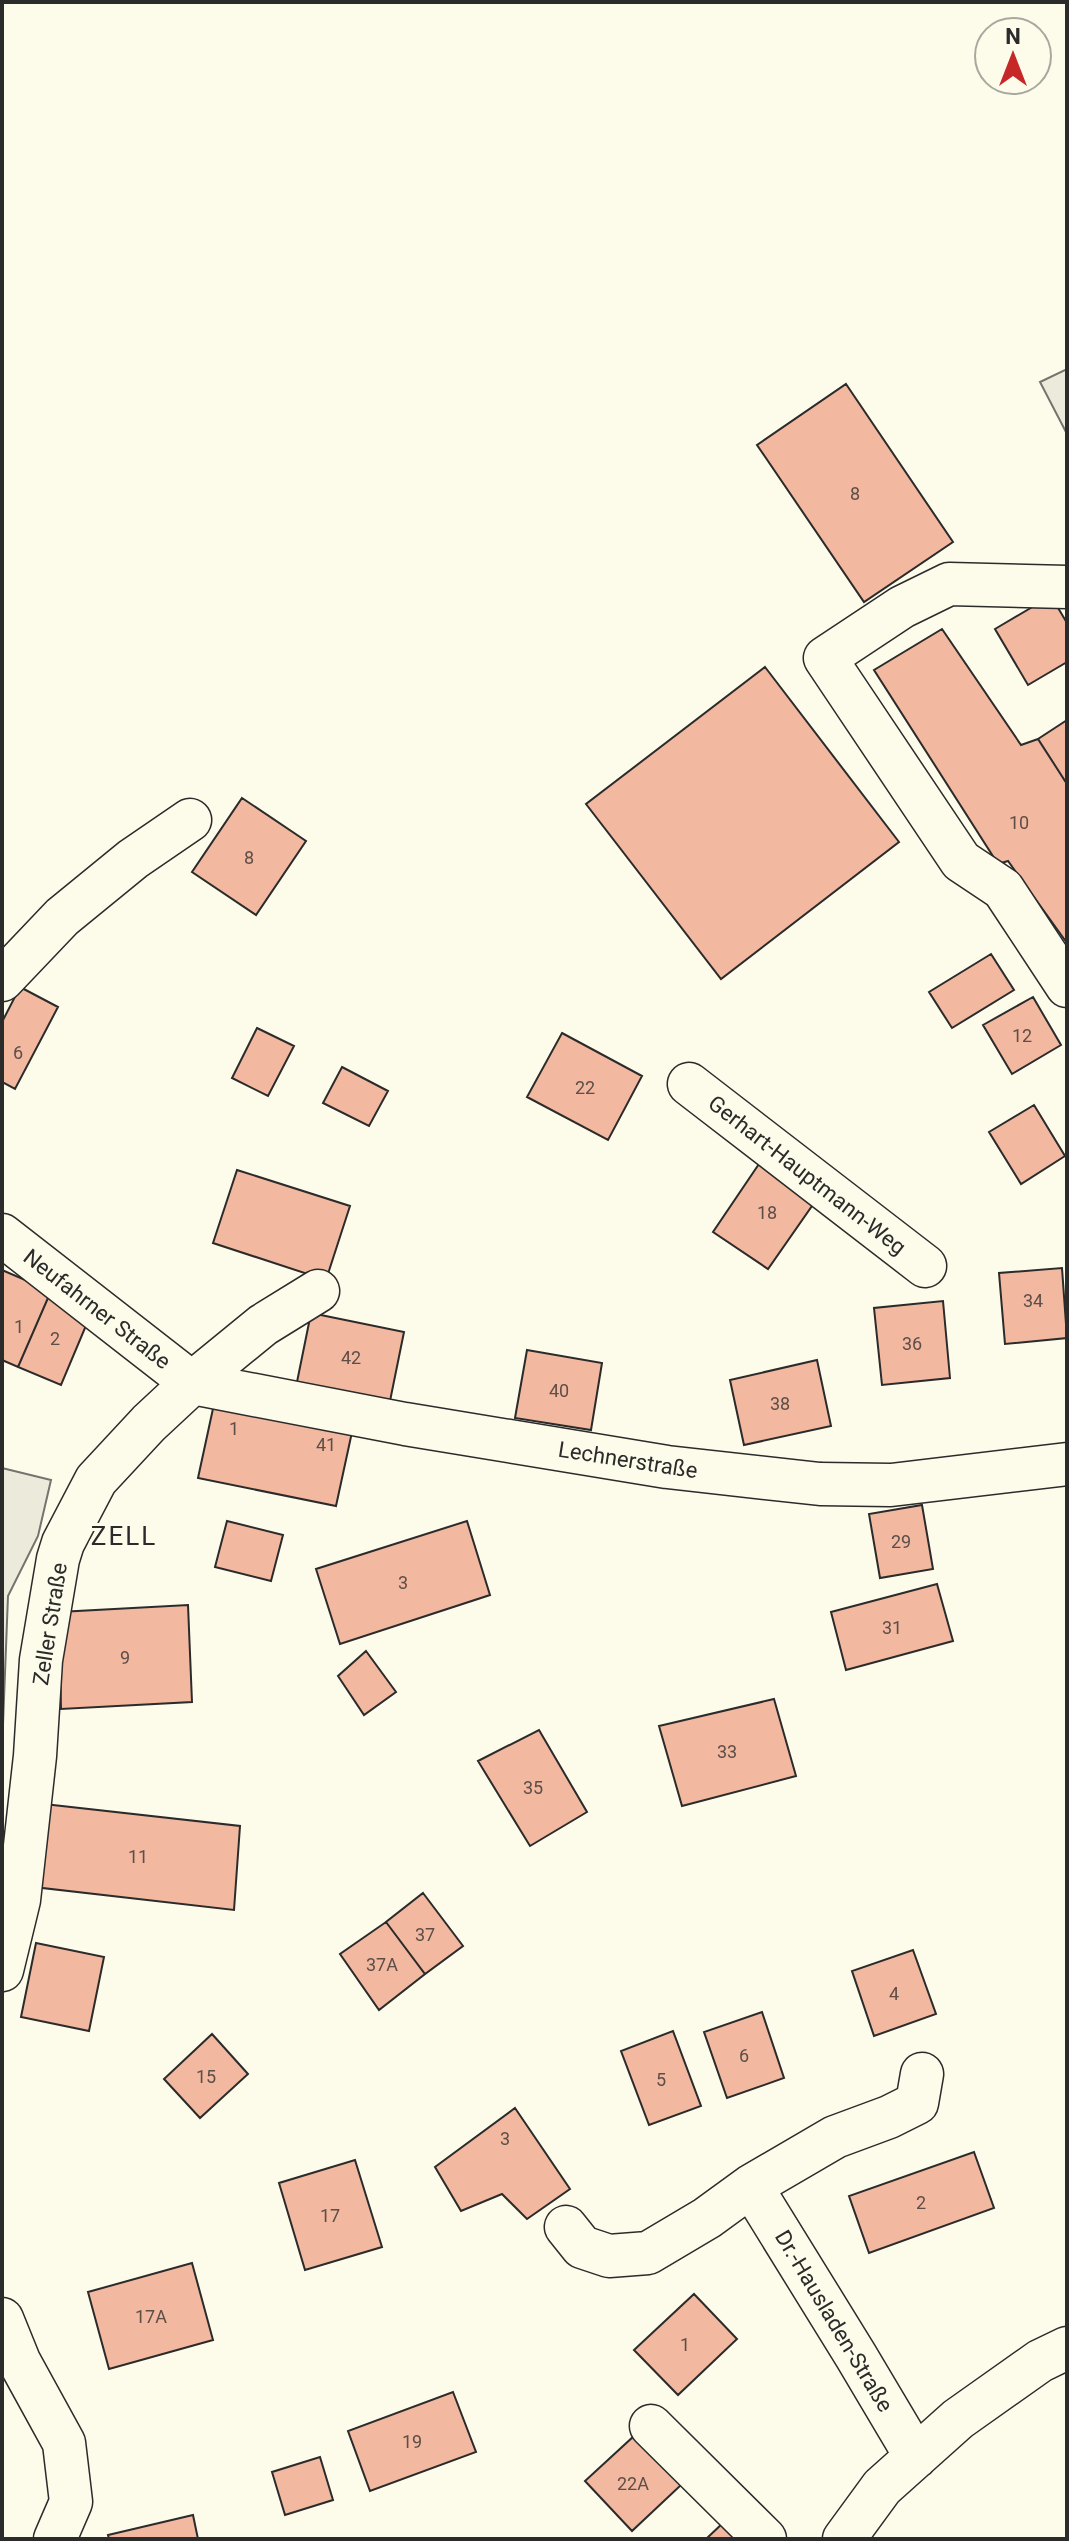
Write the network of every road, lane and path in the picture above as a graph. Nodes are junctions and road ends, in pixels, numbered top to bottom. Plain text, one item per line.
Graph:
1 (1067, 587) edge
2 (190, 820) dead end
3 (2, 980) edge
4 (1067, 986) edge
5 (689, 1084) dead end
6 (2, 1235) edge
7 (925, 1266) dead end
8 (318, 1291) dead end
9 (192, 1383) junction
10 (1067, 1464) edge
11 (2, 1970) edge
12 (922, 2074) dead end
13 (751, 2186) junction
14 (566, 2227) dead end
15 (2, 2319) edge
16 (1067, 2348) edge
17 (651, 2426) dead end
18 (916, 2457) junction
19 (55, 2539) edge
20 (765, 2539) edge
21 (844, 2539) edge

1 - 4 street
2 - 3 street
5 - 7 street, Gerhart-Hauptmann-Weg
6 - 9 street, Neufahrner Straße
8 - 9 street, Zeller Straße
9 - 10 street, Lechnerstraße
9 - 11 street, Zeller Straße
12 - 13 street
13 - 14 street
13 - 18 street, Dr.-Hausladen-Straße
15 - 19 street
16 - 18 street
17 - 20 street
18 - 21 street

